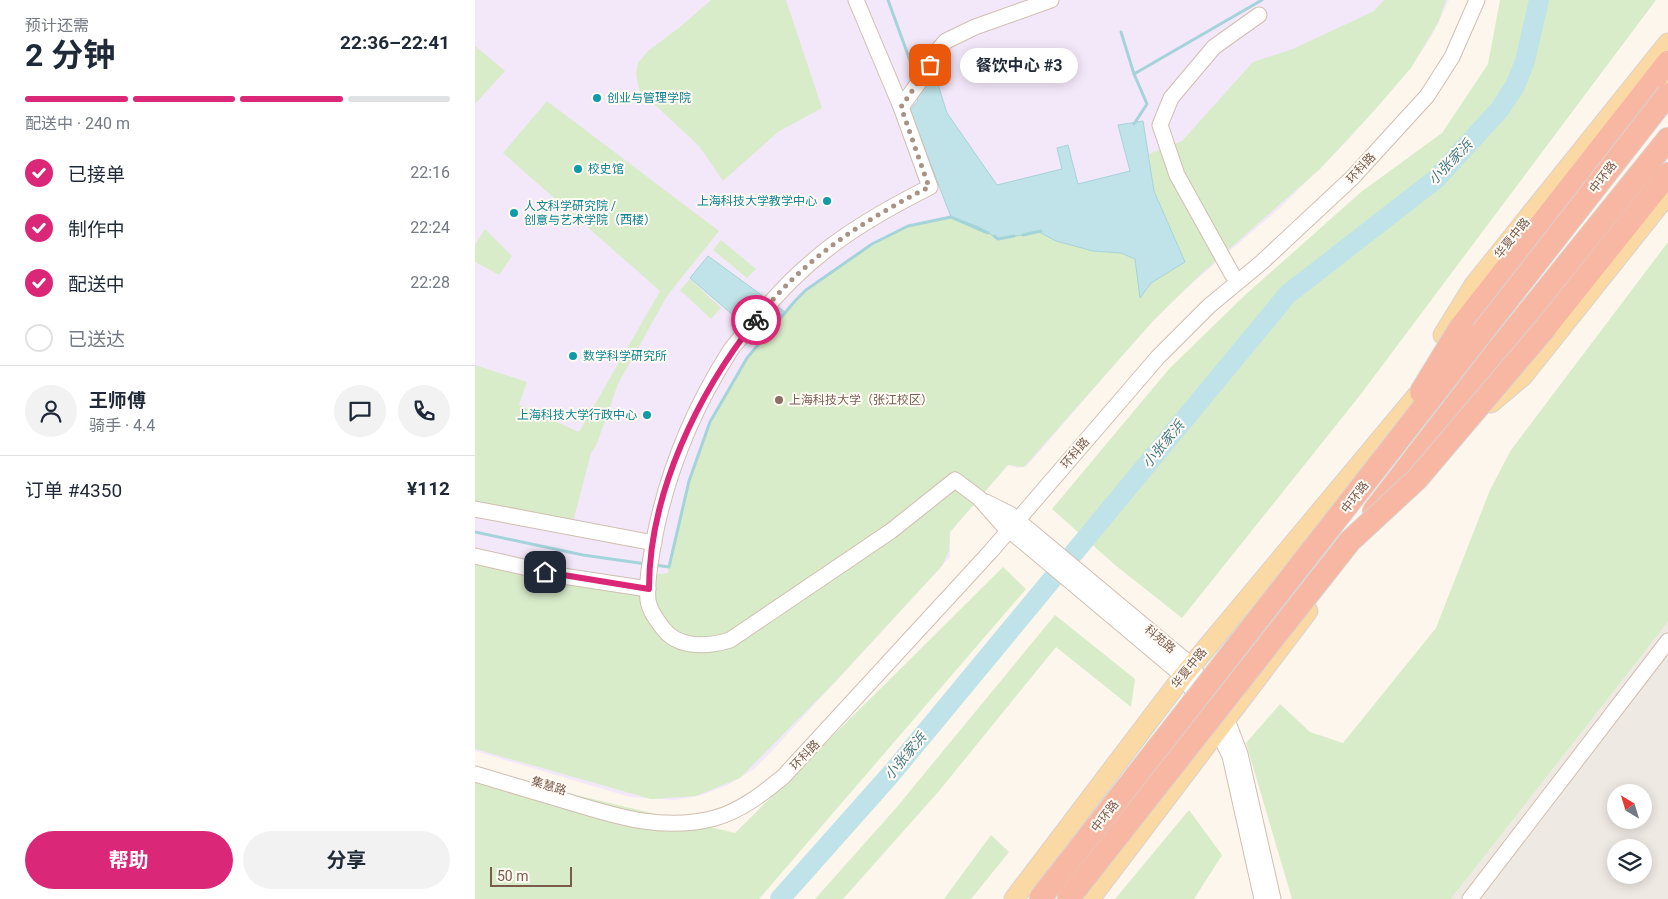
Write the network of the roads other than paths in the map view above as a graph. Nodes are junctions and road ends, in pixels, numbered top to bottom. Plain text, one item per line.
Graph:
1 (856, 0) edge
2 (1051, 0) edge
3 (1467, 0) edge
4 (1477, 0) edge
5 (1259, 15) dead end
6 (1668, 44) edge
7 (1668, 62) edge
8 (1668, 81) edge
9 (1668, 94) edge
10 (901, 107) junction
11 (1668, 139) edge
12 (1668, 150) edge
13 (1668, 174) edge
14 (1668, 194) edge
15 (1232, 274) junction
16 (1375, 446) junction
17 (1416, 467) junction
18 (1366, 483) junction
19 (475, 508) edge
20 (1010, 522) junction
21 (1350, 541) junction
22 (652, 550) junction
23 (475, 556) edge
24 (649, 589) junction
25 (1667, 645) edge
26 (1187, 670) junction
27 (1223, 725) junction
28 (475, 763) edge
29 (475, 774) edge
30 (623, 813) junction
31 (1014, 899) edge
32 (1040, 899) edge
33 (1068, 899) edge
34 (1090, 899) edge
35 (1262, 899) edge
36 (1273, 899) edge
37 (1470, 899) edge

1 - 10 street
2 - 10 street
3 - 15 street, 环科路
4 - 20 street, 环科路
5 - 15 street
6 - 16 main road, 华夏中路
7 - 18 highway, bridge
8 - 16 main road, 华夏中路
9 - 18 highway, 中环路, bridge
10 - 22 street
11 - 21 highway, 中环路, bridge
12 - 17 main road
13 - 21 highway, bridge
14 - 17 main road
15 - 20 street, 环科路
16 - 26 main road, 华夏中路
17 - 27 main road
18 - 32 highway, 中环路, bridge
19 - 22 street
20 - 24 street, 科苑路
20 - 26 street, 科苑路
20 - 30 street, 环科路
21 - 33 highway, 中环路, bridge
22 - 24 street
23 - 24 street
25 - 37 street
26 - 27 street, 科苑路
26 - 31 main road, 华夏中路
27 - 34 main road
27 - 35 street, 科苑路
27 - 36 street, 科苑路
28 - 30 street, 集慧路
29 - 30 street, 集慧路

